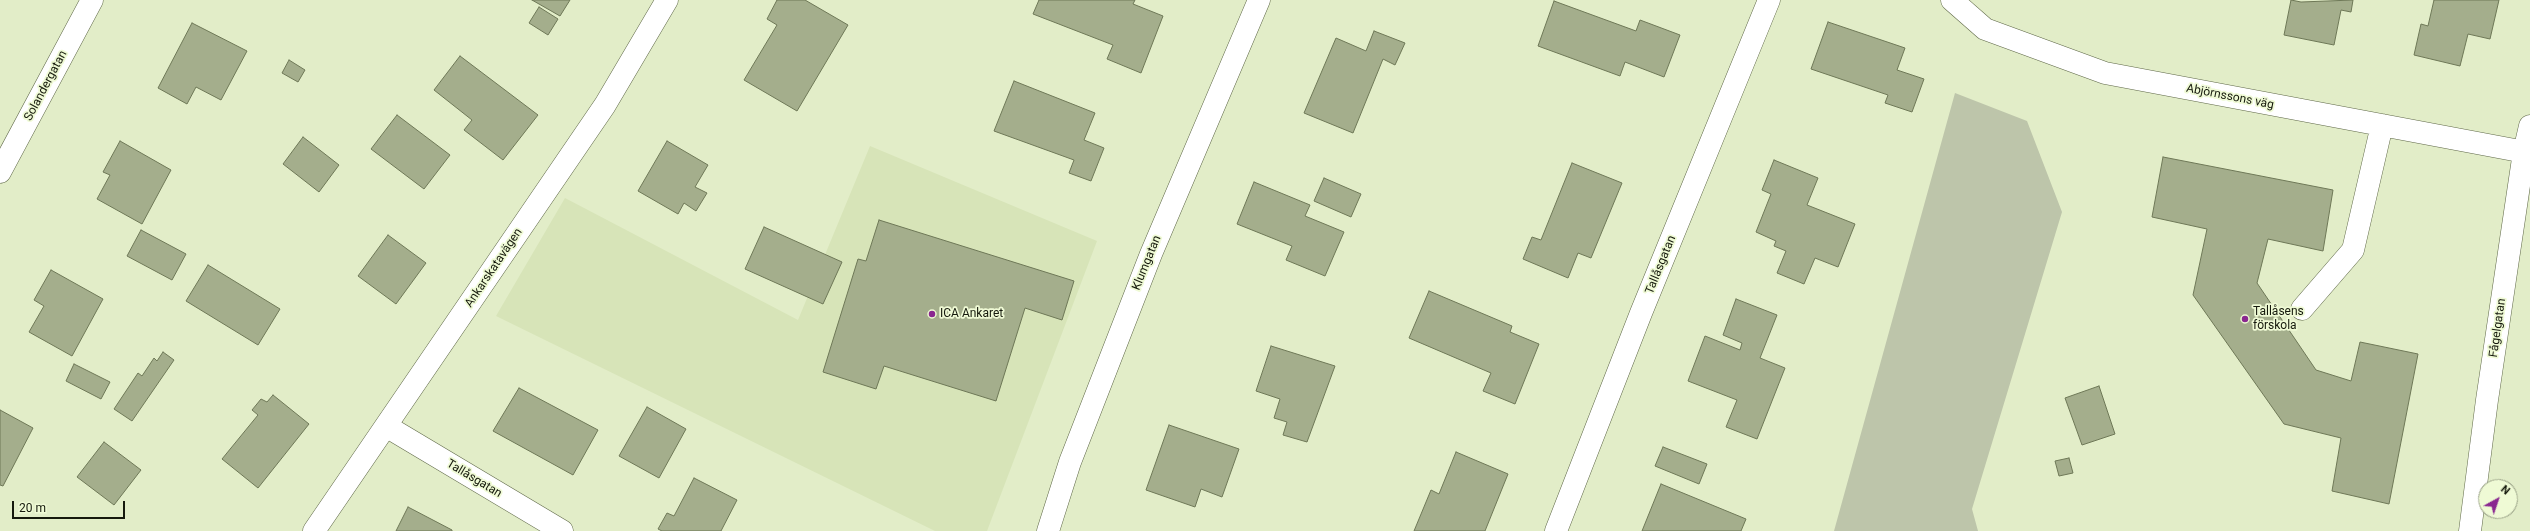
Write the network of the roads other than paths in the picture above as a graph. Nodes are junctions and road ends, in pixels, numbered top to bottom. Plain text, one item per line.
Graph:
1 (92, 0) edge
2 (667, 0) edge
3 (1259, 0) edge
4 (1769, 0) edge
5 (1952, 0) edge
6 (2382, 125) junction
7 (2530, 126) edge
8 (2527, 152) edge
9 (3, 158) edge
10 (2302, 309) dead end
11 (386, 426) junction
12 (314, 531) edge
13 (562, 531) edge
14 (1048, 531) edge
15 (1556, 531) edge
16 (2470, 531) edge

1 - 9 street, Solandergatan
2 - 11 street, Ankarskatavägen
3 - 14 street, Klumgatan
4 - 15 street, Tallåsgatan
5 - 6 street, Abjörnssons väg
6 - 8 street, Abjörnssons väg
6 - 10 street
7 - 8 street, Fågelgatan
8 - 16 street, Fågelgatan
11 - 12 street, Ankarskatavägen
11 - 13 street, Tallåsgatan

